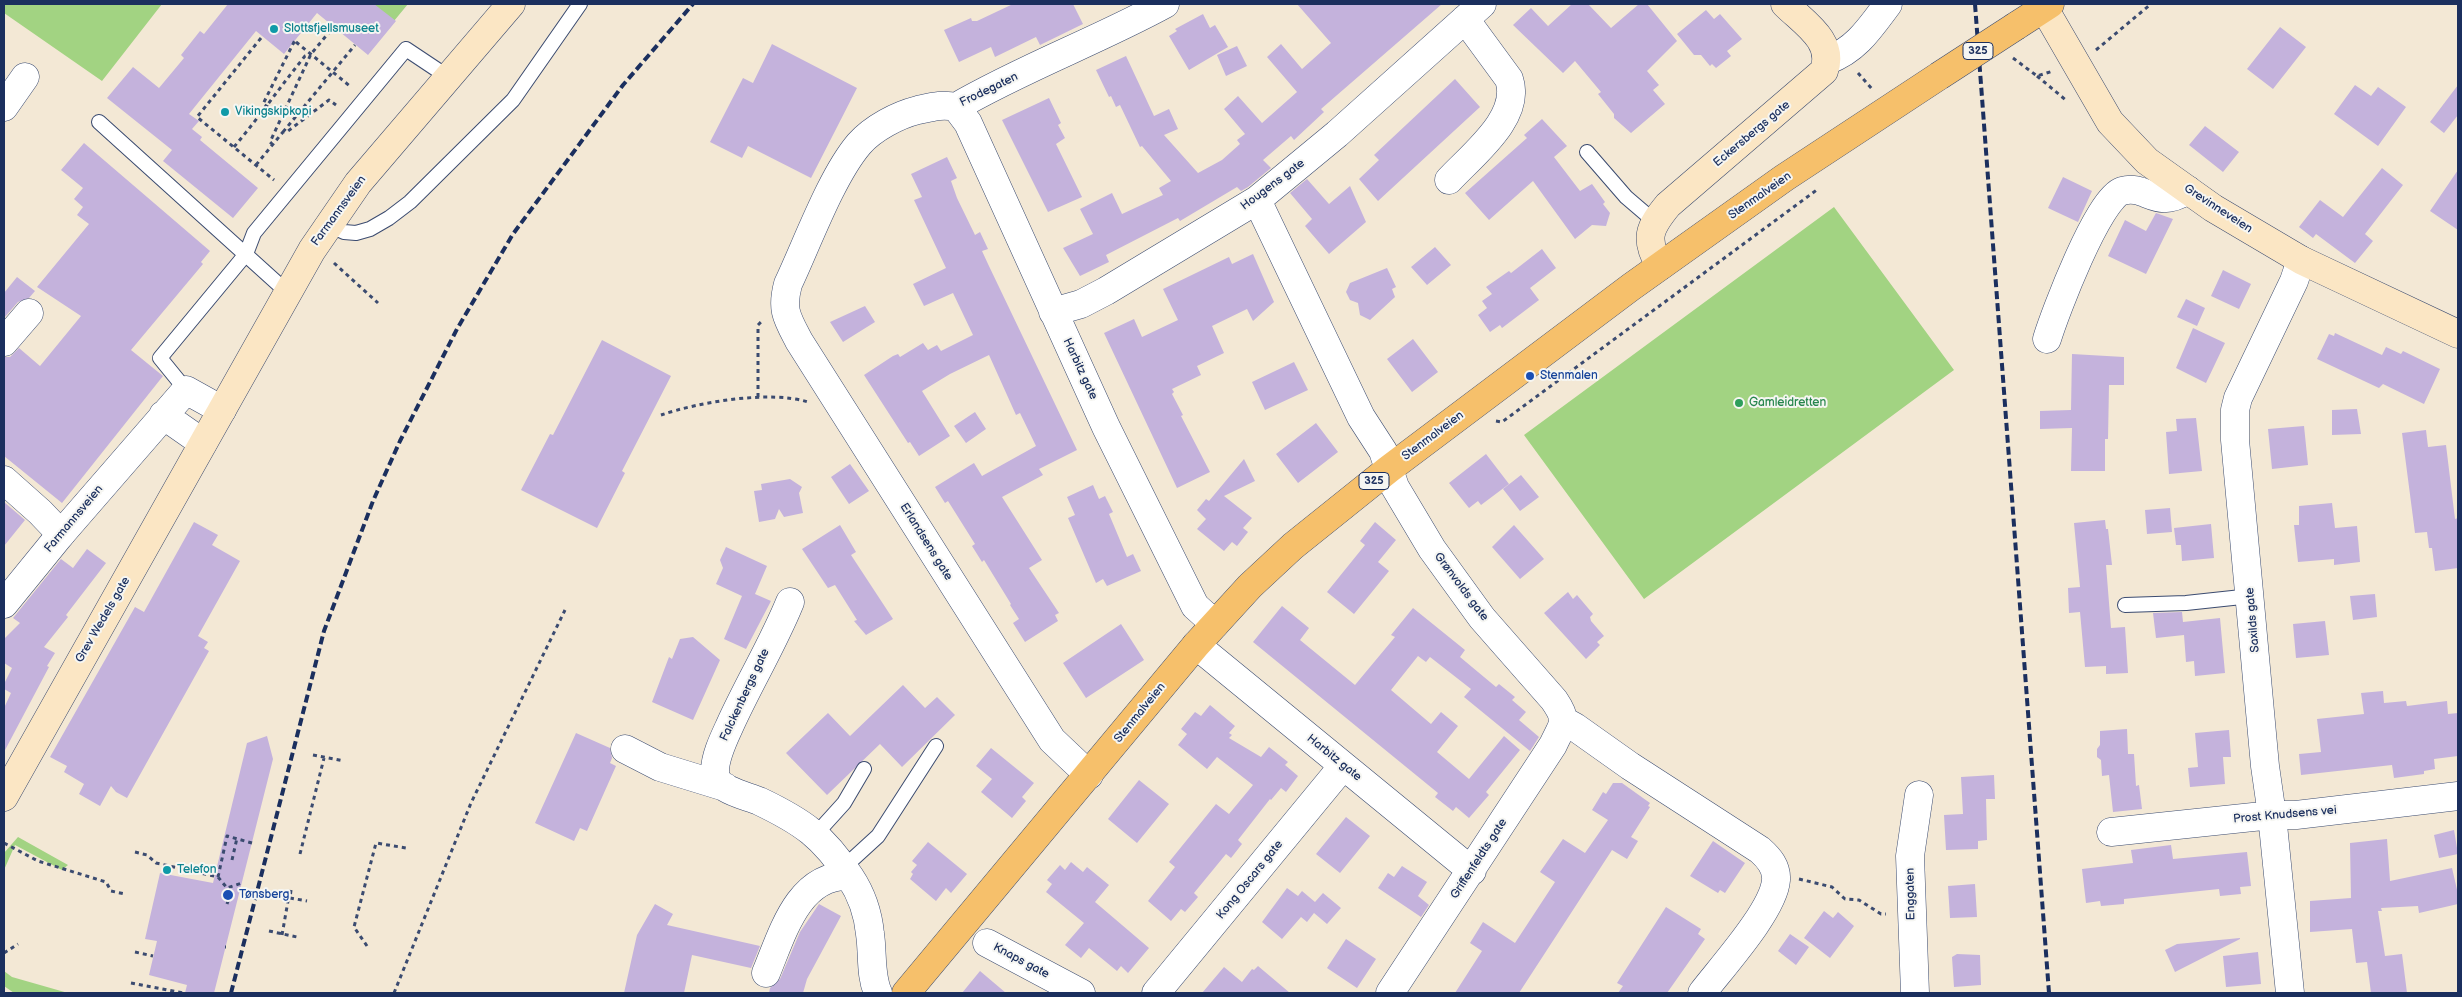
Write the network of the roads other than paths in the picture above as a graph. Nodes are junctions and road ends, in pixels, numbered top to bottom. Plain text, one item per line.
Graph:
1 (511, 4) edge
2 (580, 4) edge
3 (1165, 4) edge
4 (1785, 4) edge
5 (1888, 4) edge
6 (2047, 6) edge
7 (1474, 11) edge
8 (1828, 60) junction
9 (25, 77) dead end
10 (448, 77) junction
11 (956, 106) junction
12 (4, 107) edge
13 (99, 122) dead end
14 (1587, 152) dead end
15 (1449, 180) dead end
16 (2188, 190) junction
17 (1257, 200) junction
18 (1654, 221) junction
19 (329, 225) junction
20 (246, 254) junction
21 (2301, 260) junction
22 (1660, 266) junction
23 (287, 292) junction
24 (784, 298) joint
25 (1053, 312) junction
26 (29, 313) dead end
27 (2458, 334) edge
28 (2047, 339) dead end
29 (4, 342) edge
30 (186, 390) junction
31 (222, 410) junction
32 (163, 416) junction
33 (203, 443) junction
34 (1389, 469) junction
35 (4, 480) edge
36 (61, 534) junction
37 (2251, 596) junction
38 (790, 602) dead end
39 (4, 604) edge
40 (2125, 605) dead end
41 (1215, 624) junction
42 (1196, 644) junction
43 (1564, 722) junction
44 (936, 746) dead end
45 (625, 749) dead end
46 (1342, 766) junction
47 (864, 769) dead end
48 (1089, 775) junction
49 (725, 787) junction
50 (1919, 795) dead end
51 (2458, 796) edge
52 (4, 797) edge
53 (2272, 815) junction
54 (2111, 832) dead end
55 (816, 834) junction
56 (1472, 871) junction
57 (846, 872) junction
58 (987, 943) dead end
59 (766, 973) dead end
60 (878, 993) edge
61 (906, 993) edge
62 (1081, 993) edge
63 (1156, 993) edge
64 (1390, 993) edge
65 (1702, 993) edge
66 (1915, 993) edge
67 (2290, 993) edge

1 - 10 main road, Farmannsveien
2 - 19 lane
3 - 11 street, Frodegaten
4 - 8 main road
5 - 8 street
6 - 16 main road, Grevinneveien
6 - 22 main road, Stenmalveien / 325, bridge
7 - 15 street, Hougens gate
7 - 17 street, Hougens gate
8 - 18 main road, Eckersbergs gate
9 - 12 street
10 - 19 main road, Farmannsveien
10 - 20 lane
11 - 24 street, Frodegaten
11 - 25 street, Harbitz gate
13 - 20 lane
14 - 18 lane
16 - 21 main road, Grevinneveien
16 - 28 street
17 - 25 street, Hougens gate
17 - 34 street, Grønvolds gate
18 - 22 main road
19 - 23 main road, Farmannsveien
20 - 23 lane
20 - 30 lane
21 - 27 main road, Grevinneveien
21 - 37 street, Saxilds gate
22 - 34 main road, Stenmalveien / 325
23 - 31 main road, Farmannsveien
24 - 48 street, Erlandsens gate
25 - 41 street, Harbitz gate
26 - 29 street
30 - 31 street
30 - 32 street, Farmannsveien
31 - 33 main road, Farmannsveien
32 - 33 street
32 - 36 street, Farmannsveien
33 - 52 main road, Grev Wedels gate
34 - 41 main road, Stenmalveien / 325
34 - 43 street, Grønvolds gate
35 - 36 street
36 - 39 street, Farmannsveien
37 - 40 lane
37 - 53 street, Saxilds gate
38 - 49 street, Falckenbergs gate
41 - 42 main road, Stenmalveien / 325
42 - 46 street, Harbitz gate
42 - 48 main road, Stenmalveien / 325
43 - 56 street, Griffenfeldts gate
43 - 65 street
44 - 57 lane
45 - 49 street
46 - 56 street, Harbitz gate
46 - 63 street, Kong Oscars gate
47 - 55 lane
48 - 61 main road, Stenmalveien / 325
49 - 55 street
50 - 66 street, Enggaten
51 - 53 street, Prost Knudsens vei
53 - 54 street, Prost Knudsens vei
53 - 67 street, Saxilds gate
55 - 57 street
56 - 64 street, Griffenfeldts gate
57 - 59 street
57 - 60 street
58 - 62 street, Knaps gate

